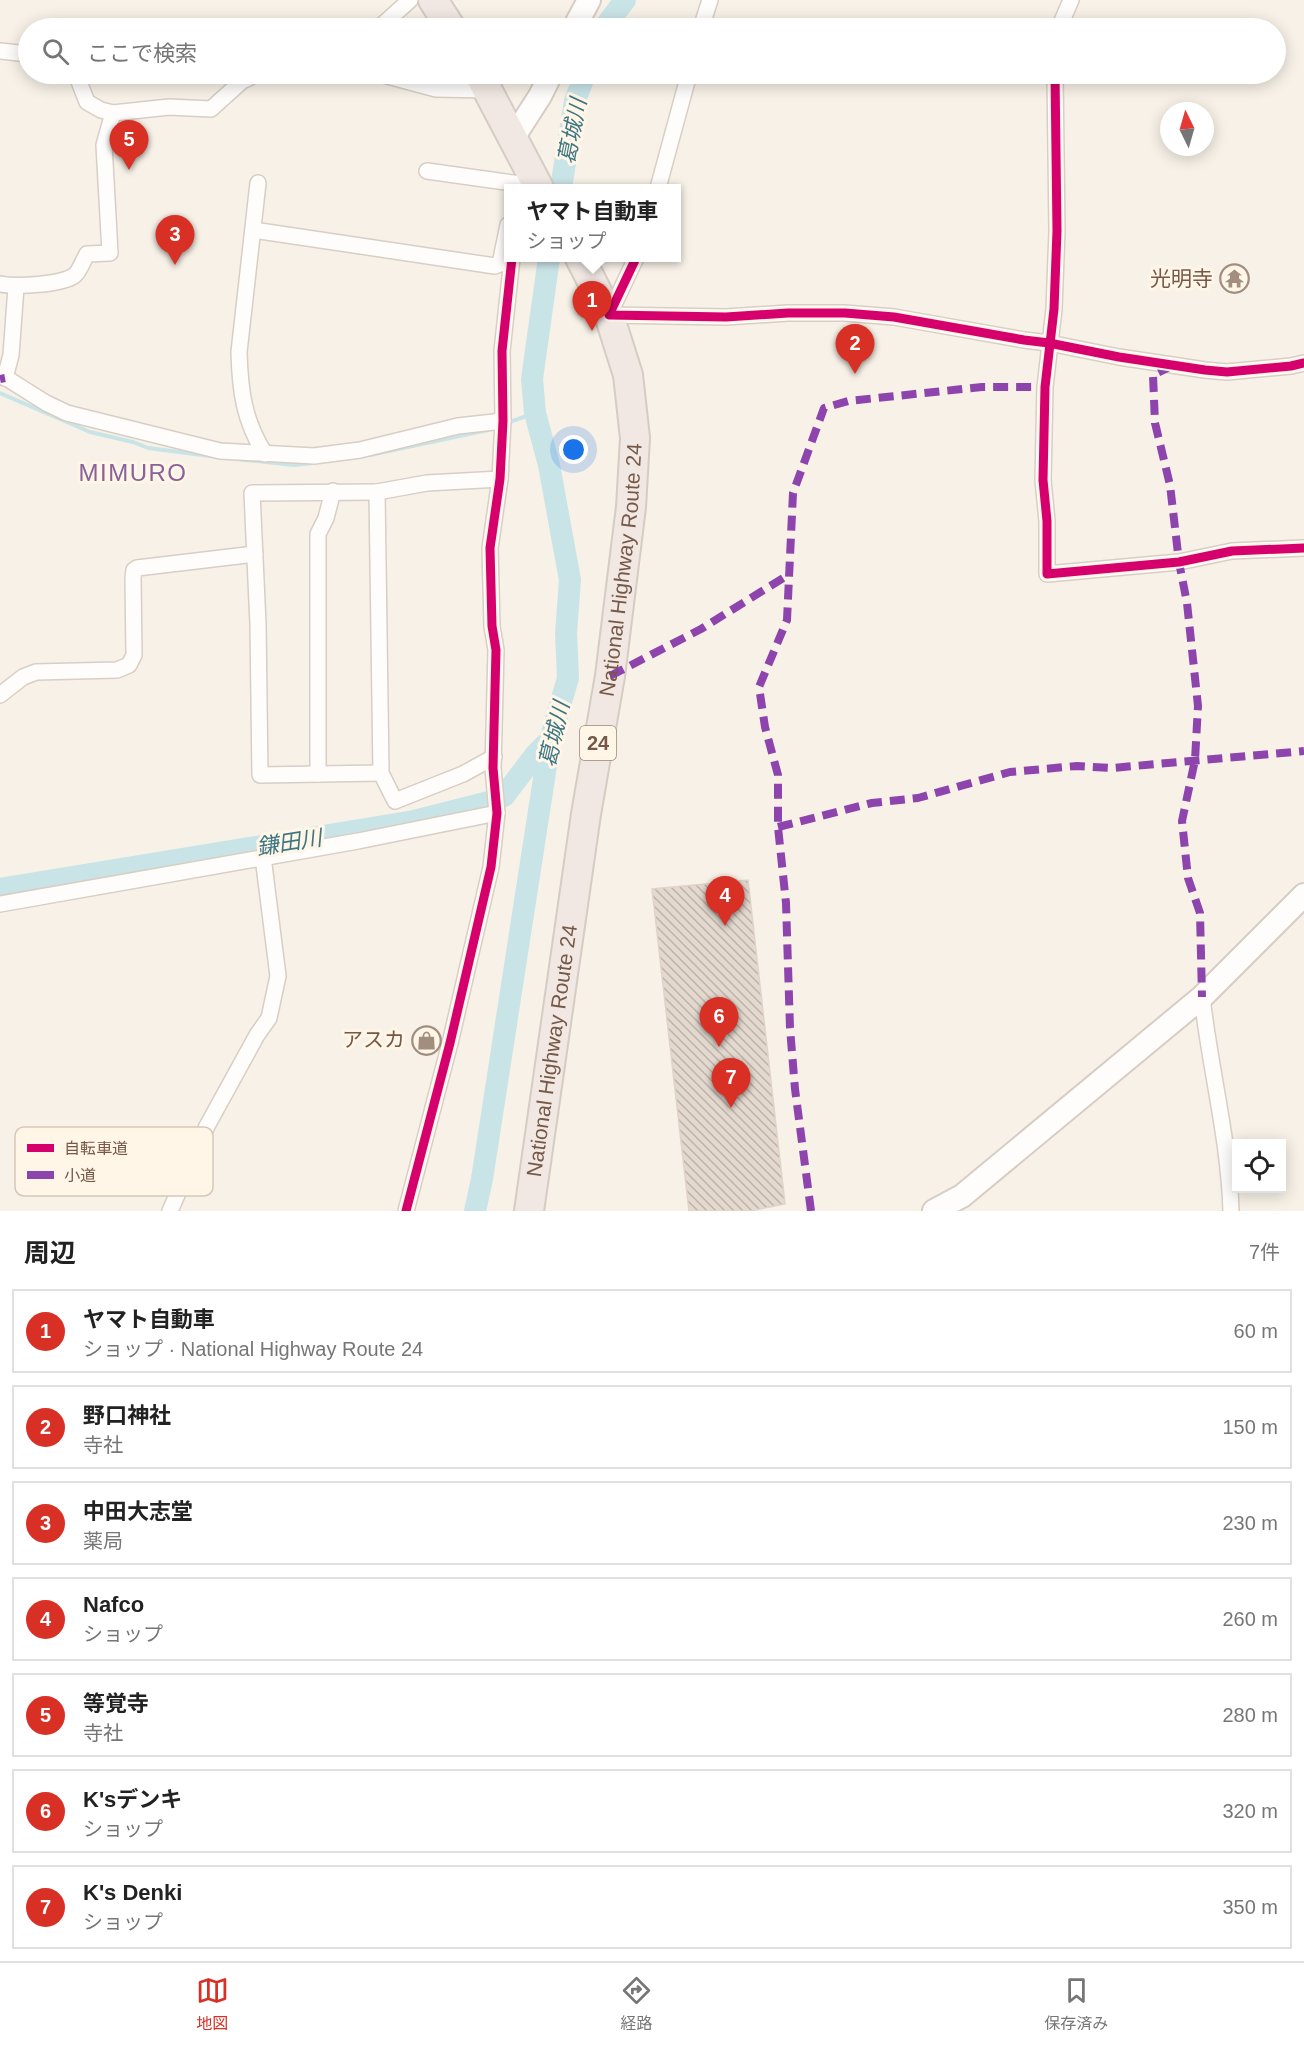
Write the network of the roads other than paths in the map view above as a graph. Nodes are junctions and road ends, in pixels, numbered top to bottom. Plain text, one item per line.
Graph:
1 (589, 0) edge
2 (710, 0) edge
3 (1071, 0) edge
4 (415, 1) edge
5 (392, 18) edge
6 (438, 18) edge
7 (579, 18) edge
8 (704, 18) edge
9 (1063, 18) edge
10 (0, 51) edge
11 (18, 53) edge
12 (80, 84) edge
13 (239, 84) edge
14 (417, 84) edge
15 (470, 84) edge
16 (485, 84) edge
17 (546, 84) edge
18 (686, 84) edge
19 (1055, 84) edge
20 (113, 113) junction
21 (513, 138) junction
22 (428, 171) dead end
23 (528, 182) edge
24 (258, 183) dead end
25 (659, 184) edge
26 (252, 230) junction
27 (504, 249) edge
28 (512, 262) edge
29 (634, 262) edge
30 (586, 268) edge
31 (0, 284) edge
32 (16, 287) junction
33 (609, 315) junction
34 (1049, 343) junction
35 (1304, 363) edge
36 (2, 376) edge
37 (503, 421) junction
38 (265, 454) junction
39 (500, 479) junction
40 (333, 491) junction
41 (377, 492) junction
42 (1304, 548) edge
43 (255, 554) junction
44 (0, 695) edge
45 (494, 763) junction
46 (381, 773) junction
47 (318, 774) junction
48 (497, 813) junction
49 (263, 857) junction
50 (1304, 895) edge
51 (0, 904) edge
52 (1202, 998) junction
53 (207, 1127) edge
54 (177, 1196) edge
55 (170, 1211) edge
56 (406, 1211) edge
57 (529, 1211) edge
58 (934, 1211) edge
59 (1231, 1211) edge

1 - 7 street
2 - 8 street
3 - 9 street
4 - 5 street
4 - 6 highway
10 - 11 street
12 - 20 street
13 - 20 street
14 - 15 street
16 - 21 highway
17 - 21 street
18 - 25 street
19 - 34 street
20 - 32 street
21 - 23 highway
22 - 23 street
24 - 26 street
26 - 27 street
26 - 38 street
28 - 37 street
29 - 33 street
30 - 33 highway, National Highway Route 24 / 24
31 - 32 street
32 - 36 street
33 - 34 street
33 - 57 highway, National Highway Route 24 / 24
34 - 35 street
34 - 42 street
36 - 38 street
37 - 38 street
37 - 39 street
39 - 41 street
39 - 45 street
40 - 41 street
40 - 43 street
40 - 47 street
41 - 46 street
43 - 44 street
43 - 47 street
45 - 46 street
45 - 48 street
46 - 47 street
48 - 49 street
48 - 56 street
49 - 51 street
49 - 53 street
50 - 52 street
52 - 58 street
52 - 59 street
54 - 55 street

